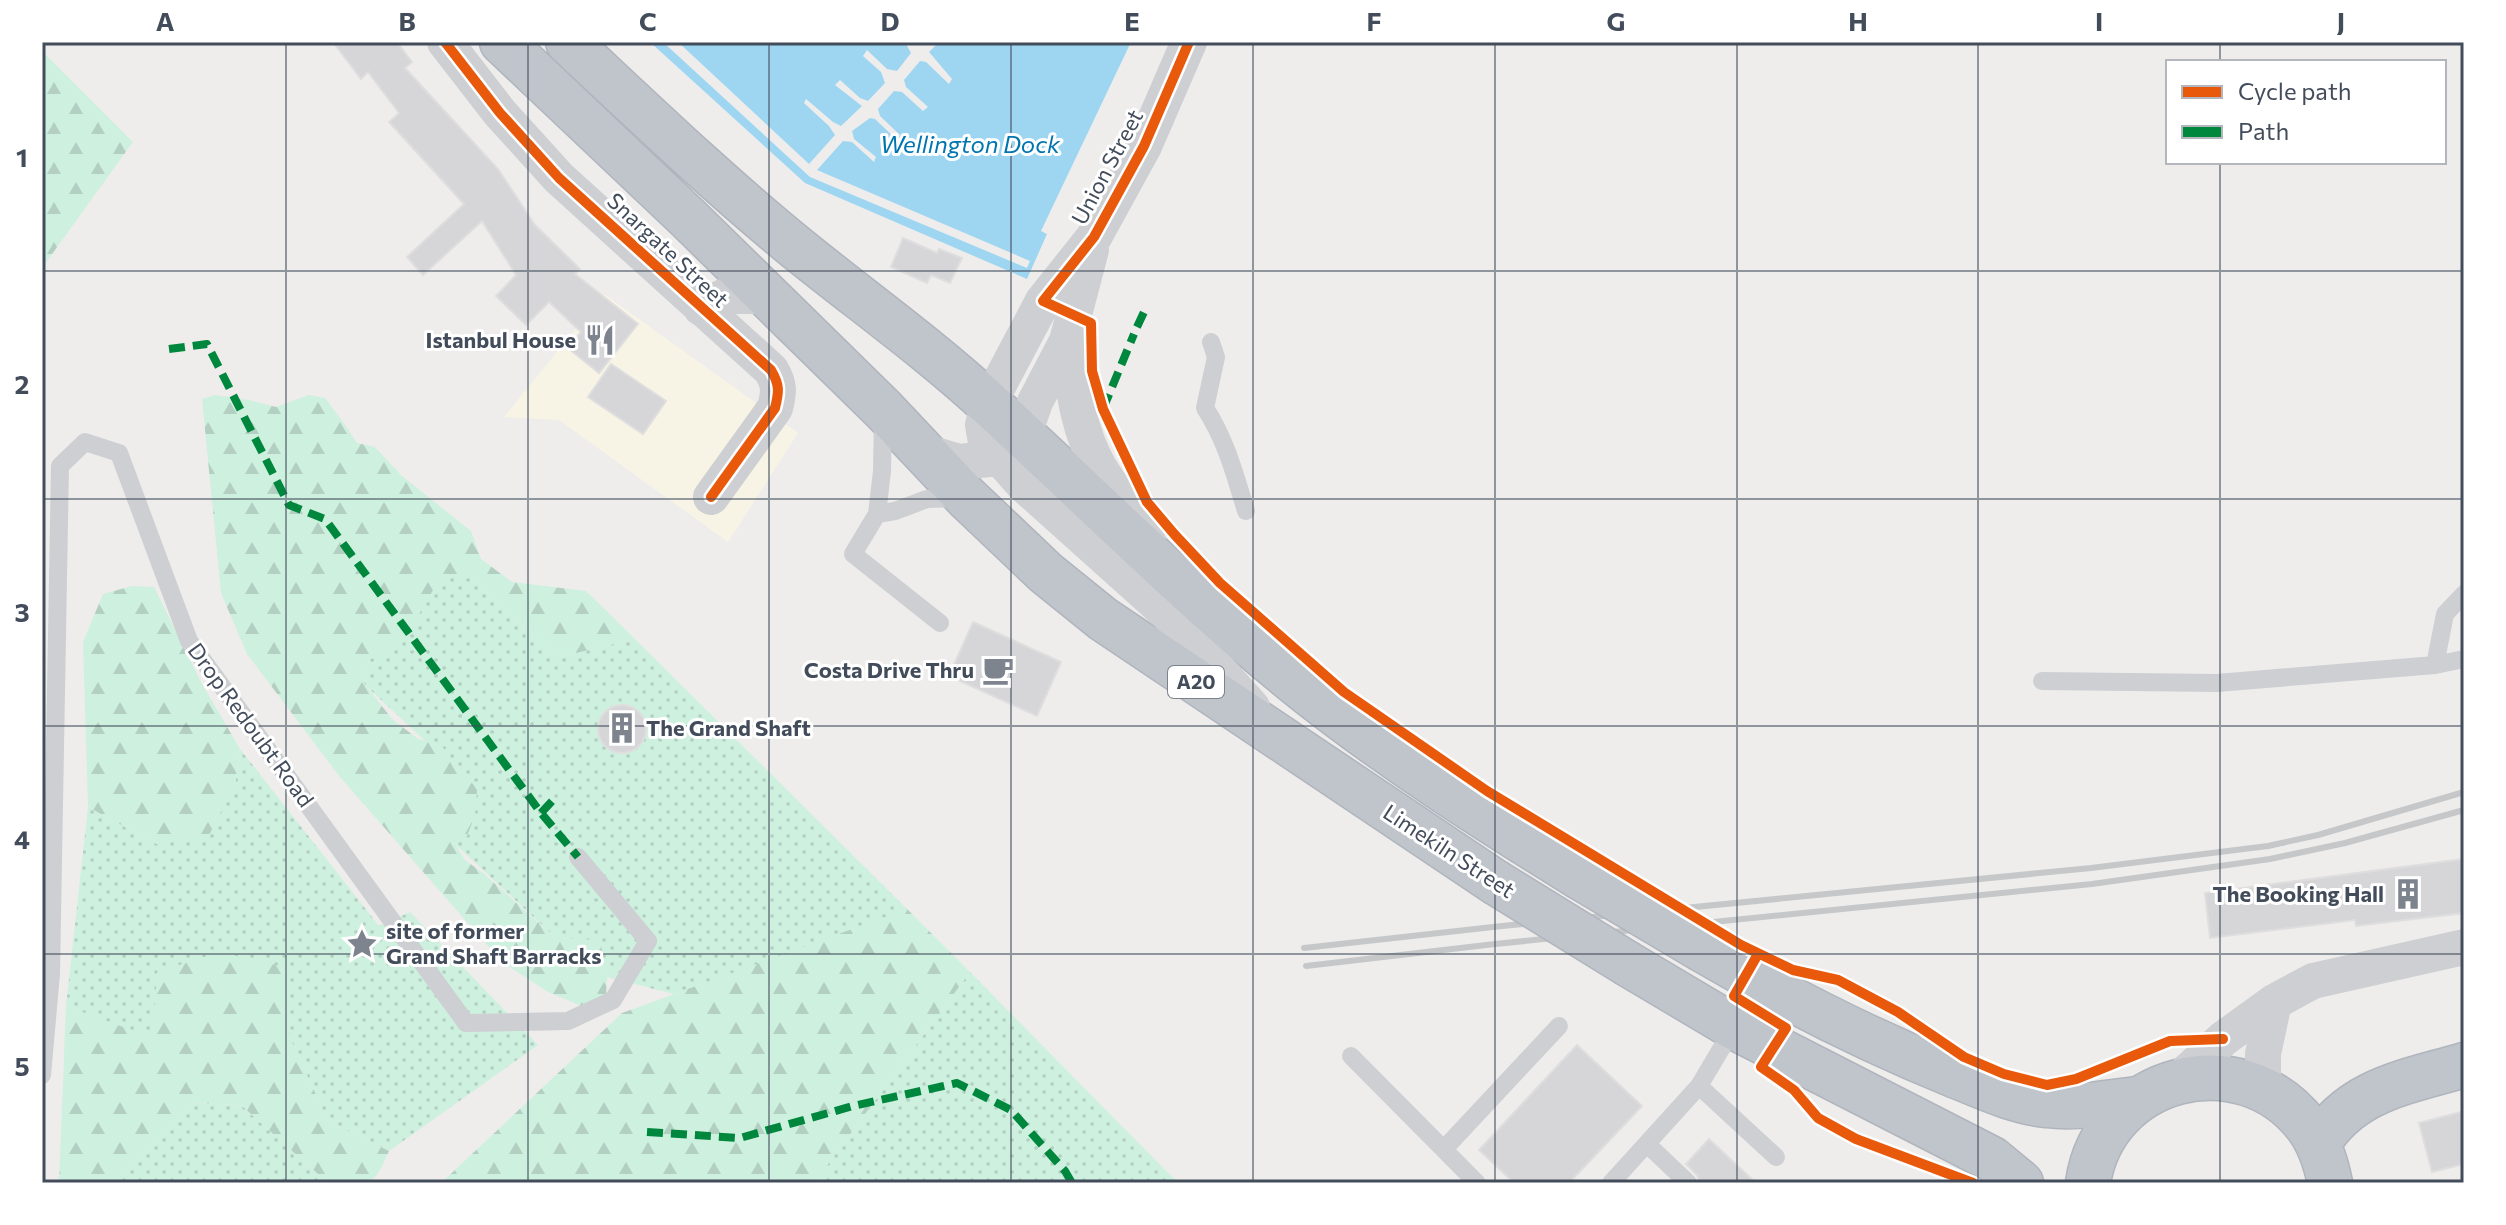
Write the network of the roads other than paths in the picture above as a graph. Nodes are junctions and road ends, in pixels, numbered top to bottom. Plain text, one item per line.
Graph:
1 (445, 42) edge
2 (502, 42) edge
3 (568, 42) edge
4 (1189, 42) edge
5 (1094, 237) junction
6 (767, 296) junction
7 (701, 308) junction
8 (1067, 341) junction
9 (1211, 342) dead end
10 (989, 403) junction
11 (884, 410) junction
12 (1011, 448) junction
13 (922, 451) junction
14 (711, 497) dead end
15 (967, 498) junction
16 (1246, 511) dead end
17 (877, 514) junction
18 (1162, 564) junction
19 (2464, 594) edge
20 (940, 623) dead end
21 (2464, 659) edge
22 (2435, 665) junction
23 (2042, 681) dead end
24 (1285, 742) junction
25 (578, 857) dead end
26 (2464, 947) edge
27 (2274, 1002) junction
28 (1559, 1026) dead end
29 (1734, 1027) junction
30 (1351, 1056) dead end
31 (2464, 1065) edge
32 (42, 1075) edge
33 (1699, 1086) junction
34 (2158, 1090) junction
35 (2378, 1090) junction
36 (2267, 1092) junction
37 (1647, 1144) junction
38 (1444, 1149) junction
39 (1776, 1157) dead end
40 (2330, 1168) edge
41 (1477, 1183) edge
42 (1611, 1183) edge
43 (1688, 1183) edge
44 (2021, 1183) edge
45 (2088, 1183) edge

1 - 7 street, Snargate Street
2 - 6 highway, Snargate Street / A20
3 - 10 highway
4 - 5 street, Union Street
5 - 8 street, Union Street
5 - 10 street, Union Street
6 - 7 street, Snargate Street
6 - 11 highway, Snargate Street / A20
7 - 14 street, Snargate Street
8 - 12 street, Union Street
8 - 18 street, Union Street
9 - 16 lane
10 - 12 highway, Limekiln Street
11 - 13 highway, Snargate Street / A20
11 - 17 lane
12 - 13 street
12 - 18 highway, Limekiln Street
12 - 24 street
13 - 15 highway, Limekiln Street / A20
15 - 17 lane
15 - 24 highway, Limekiln Street / A20
17 - 20 lane
18 - 34 highway, Limekiln Street, bridge
19 - 22 lane
21 - 22 lane
22 - 23 lane
24 - 29 highway, Limekiln Street / A20, bridge
25 - 32 lane, Drop Redoubt Road
26 - 27 street
27 - 34 street
27 - 36 street
28 - 38 lane
29 - 33 lane
29 - 44 highway, Limekiln Street / A20
30 - 38 lane
31 - 35 highway
33 - 37 lane
33 - 39 lane
34 - 36 highway, Limekiln Street
34 - 45 highway
35 - 36 highway
35 - 40 highway
36 - 40 highway
37 - 42 lane
37 - 43 lane
38 - 41 lane

